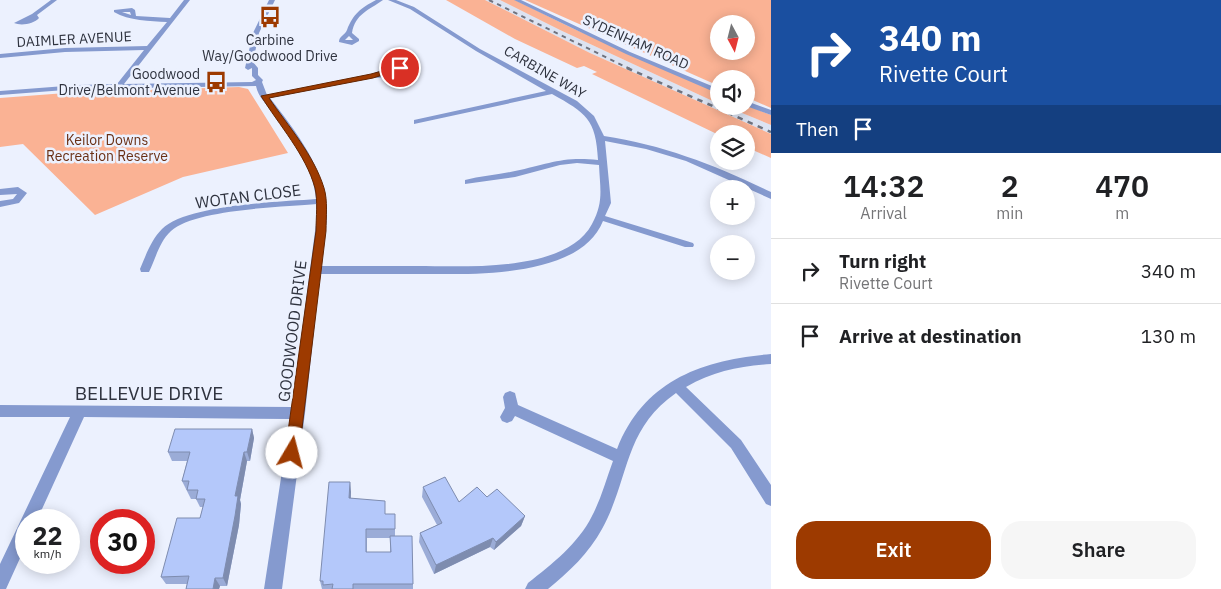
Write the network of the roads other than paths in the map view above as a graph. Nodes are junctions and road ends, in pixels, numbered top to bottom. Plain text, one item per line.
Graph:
1 (54, 0) edge
2 (188, 0) edge
3 (272, 0) edge
4 (380, 0) edge
5 (390, 0) edge
6 (517, 0) edge
7 (34, 15) dead end
8 (134, 16) dead end
9 (170, 20) junction
10 (349, 33) dead end
11 (149, 48) junction
12 (0, 56) edge
13 (250, 63) junction
14 (373, 76) dead end
15 (247, 82) junction
16 (118, 87) junction
17 (260, 87) junction
18 (710, 88) edge
19 (554, 92) junction
20 (0, 93) edge
21 (755, 107) edge
22 (771, 113) edge
23 (416, 123) dead end
24 (601, 138) junction
25 (603, 163) junction
26 (467, 183) dead end
27 (0, 192) edge
28 (771, 196) edge
29 (321, 201) junction
30 (0, 204) edge
31 (602, 218) junction
32 (689, 245) dead end
33 (145, 270) dead end
34 (316, 270) junction
35 (771, 359) edge
36 (677, 386) junction
37 (510, 407) dead end
38 (0, 411) edge
39 (80, 411) junction
40 (298, 412) junction
41 (621, 458) junction
42 (771, 499) edge
43 (34, 509) edge
44 (15, 551) edge
45 (0, 583) edge
46 (273, 589) edge
47 (534, 589) edge

1 - 7 street
2 - 9 street
3 - 13 street
4 - 10 street
5 - 19 street, CARBINE WAY
6 - 18 street, SYDENHAM ROAD
8 - 9 street
9 - 11 street
11 - 12 street, DAIMLER AVENUE
11 - 16 street
13 - 15 street
13 - 17 street, GOODWOOD DRIVE
14 - 17 street
15 - 16 street
15 - 17 street, GOODWOOD DRIVE
15 - 17 street
16 - 20 street
17 - 29 street, GOODWOOD DRIVE
19 - 23 street
19 - 24 street, CARBINE WAY
21 - 22 street
24 - 25 street, CARBINE WAY
24 - 28 street
25 - 26 street
25 - 31 street, CARBINE WAY
27 - 30 street
29 - 33 street, WOTAN CLOSE
29 - 34 street, GOODWOOD DRIVE
31 - 32 street
31 - 34 street, CARBINE WAY
34 - 40 street, GOODWOOD DRIVE
35 - 36 street
36 - 41 street
36 - 42 street
37 - 41 street
38 - 39 street, BELLEVUE DRIVE
39 - 40 street, BELLEVUE DRIVE
39 - 43 street
40 - 46 street, GOODWOOD DRIVE
41 - 47 street
44 - 45 street

